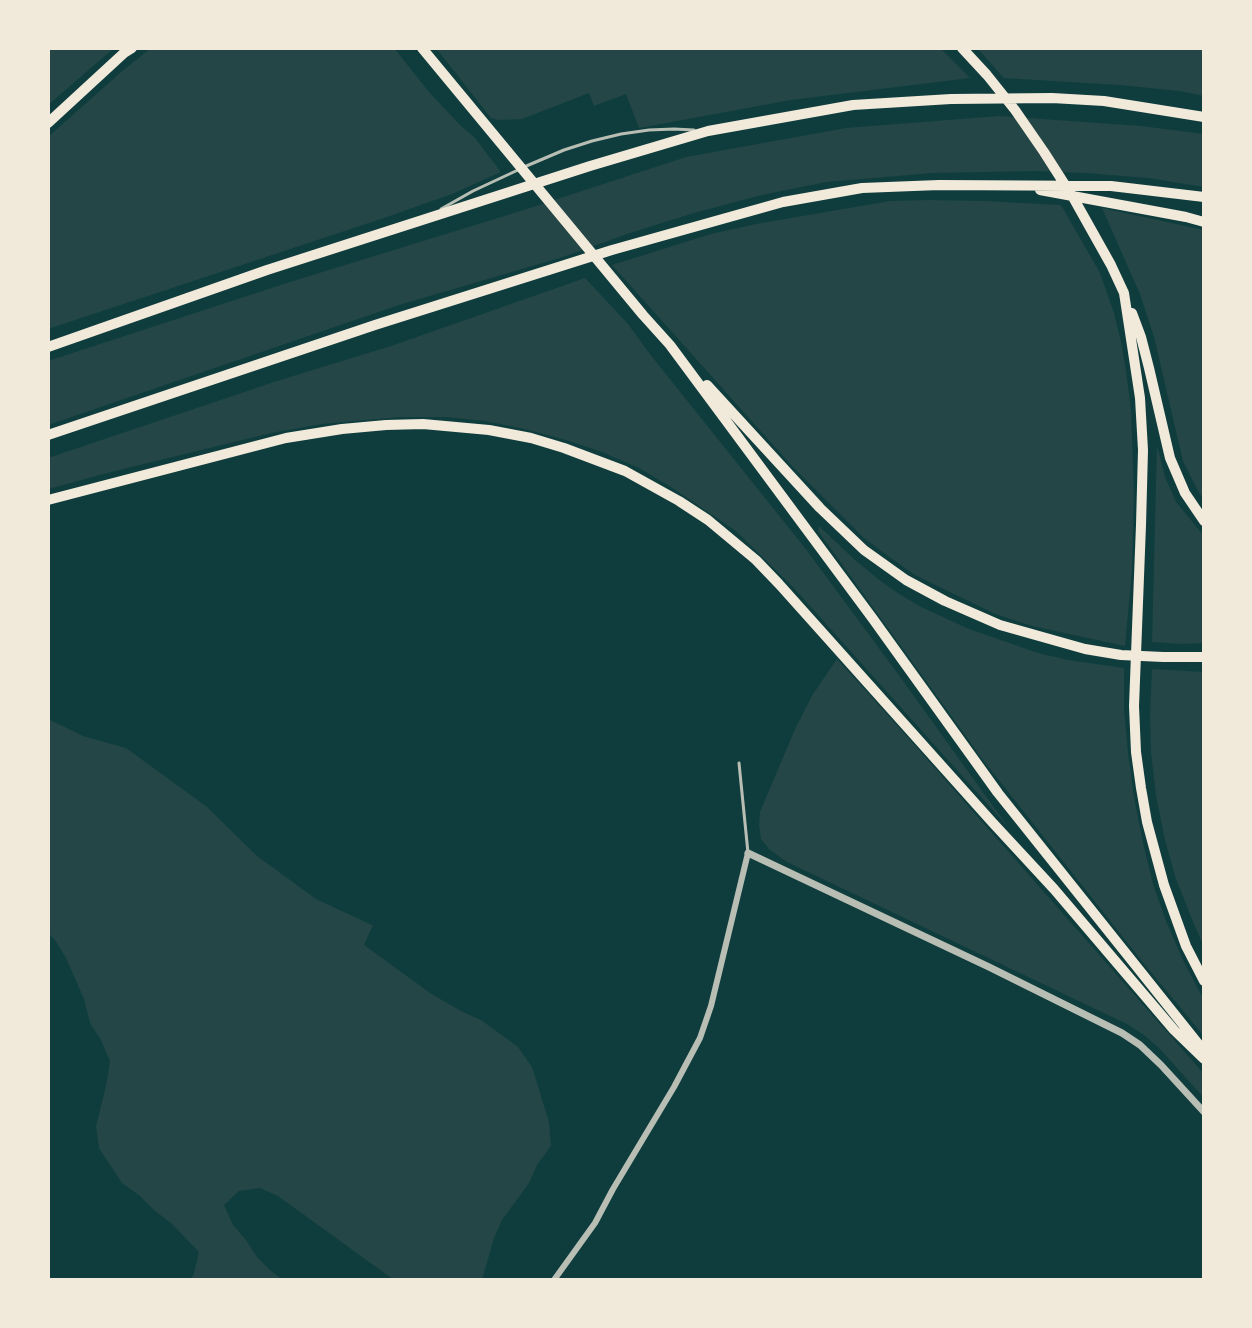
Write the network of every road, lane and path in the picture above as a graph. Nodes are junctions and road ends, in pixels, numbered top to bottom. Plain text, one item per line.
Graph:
1 (132, 48) edge
2 (422, 48) edge
3 (962, 48) edge
4 (1204, 117) edge
5 (48, 123) edge
6 (708, 131) junction
7 (1013, 185) junction
8 (1204, 197) edge
9 (425, 219) junction
10 (1204, 222) edge
11 (1124, 293) junction
12 (670, 345) junction
13 (48, 347) edge
14 (48, 435) edge
15 (48, 500) edge
16 (1204, 521) edge
17 (1204, 657) edge
18 (739, 763) dead end
19 (748, 853) junction
20 (1204, 981) edge
21 (1204, 1051) edge
22 (1204, 1059) edge
23 (1204, 1112) edge
24 (554, 1280) edge

1 - 5 highway
2 - 12 highway
3 - 11 highway
4 - 6 highway
6 - 9 highway
6 - 9 lane
7 - 8 highway
7 - 10 highway
7 - 14 highway
9 - 13 highway
11 - 16 highway
11 - 20 highway
12 - 17 highway
12 - 21 highway
15 - 22 highway
18 - 19 lane
19 - 23 street
19 - 24 street

